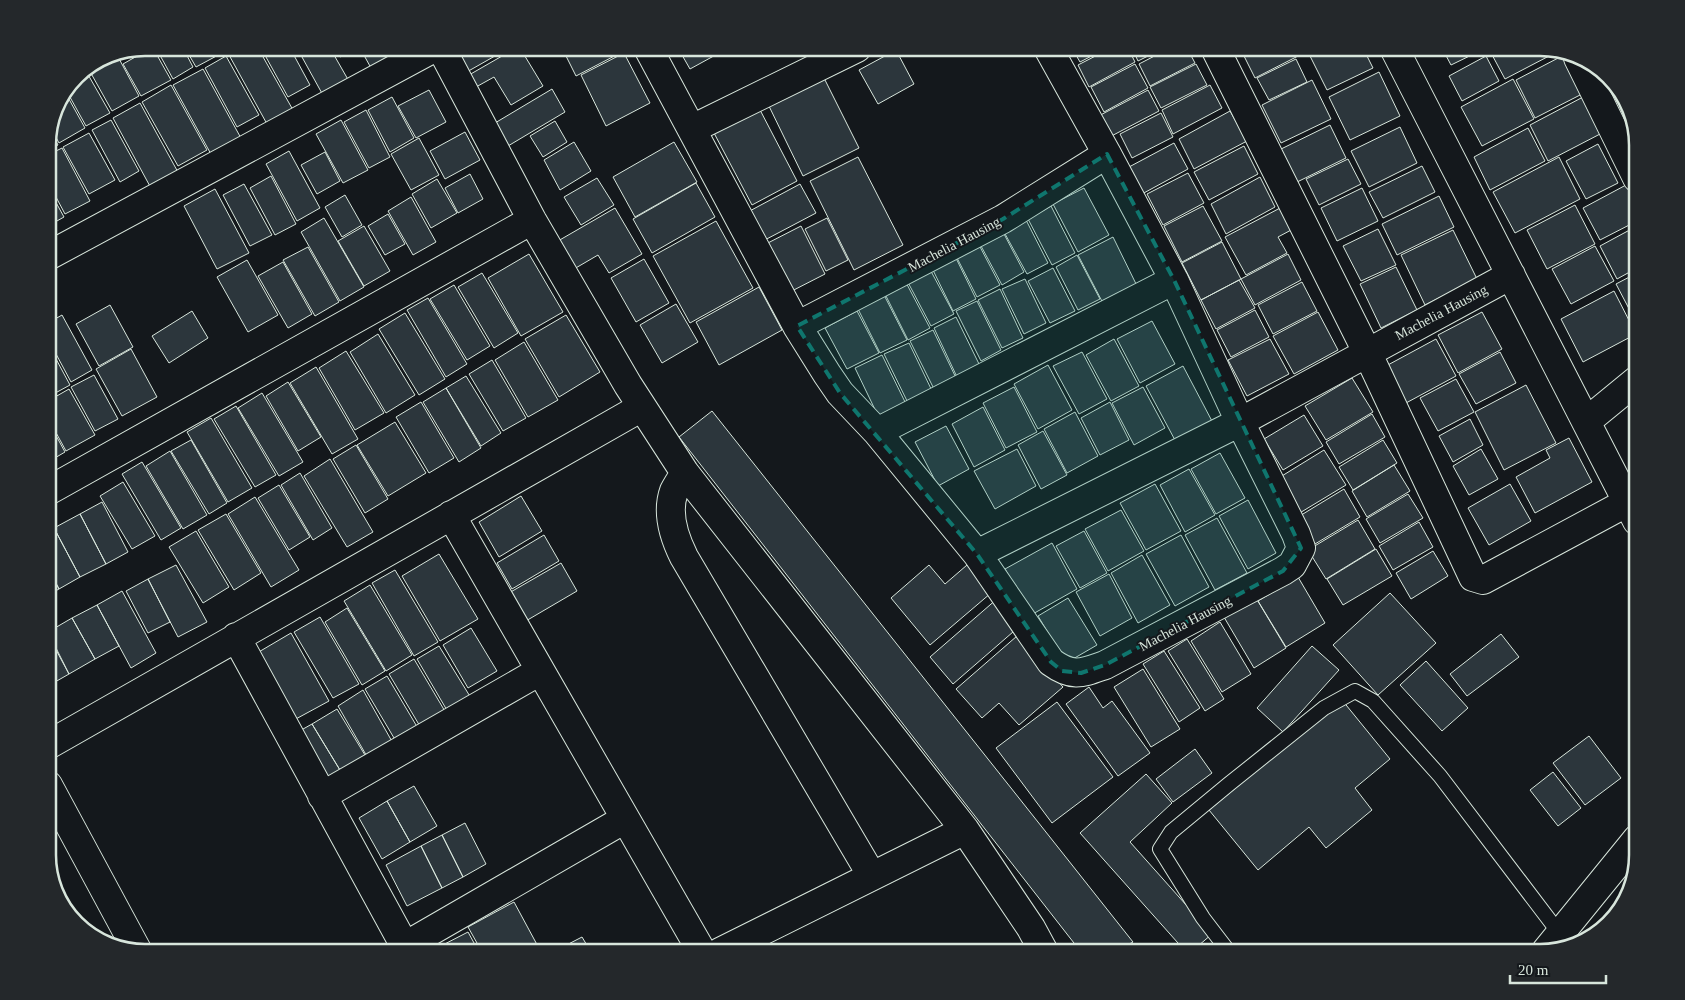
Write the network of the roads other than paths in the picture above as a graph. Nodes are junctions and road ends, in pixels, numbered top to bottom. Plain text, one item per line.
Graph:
1 (419, 56) edge
2 (444, 56) edge
3 (652, 56) edge
4 (841, 56) edge
5 (1052, 56) edge
6 (1219, 56) edge
7 (1398, 56) edge
8 (1583, 67) edge
9 (692, 130) junction
10 (1107, 154) junction
11 (1629, 162) edge
12 (532, 220) junction
13 (56, 252) edge
14 (1511, 275) junction
15 (1174, 280) junction
16 (797, 326) junction
17 (1367, 352) junction
18 (1629, 387) edge
19 (642, 407) junction
20 (1587, 421) junction
21 (1240, 422) junction
22 (877, 432) junction
23 (684, 473) junction
24 (56, 487) edge
25 (1629, 503) edge
26 (1629, 513) edge
27 (451, 516) junction
28 (977, 554) junction
29 (236, 638) junction
30 (540, 671) junction
31 (56, 739) edge
32 (322, 796) junction
33 (56, 800) edge
34 (625, 818) junction
35 (966, 830) junction
36 (1629, 850) edge
37 (872, 876) junction
38 (134, 943) edge
39 (1553, 943) edge
40 (404, 944) edge
41 (415, 944) edge
42 (697, 944) edge
43 (736, 944) edge
44 (1040, 944) edge
45 (1223, 944) edge

1 - 13 street
2 - 12 street
3 - 9 street, Machelia Hausing
4 - 9 street
5 - 10 street, Machelia Hausing
6 - 17 street
7 - 14 street
8 - 11 street
9 - 16 street, Machelia Hausing
10 - 15 street, Machelia Hausing
10 - 16 street, Machelia Hausing
12 - 19 street
12 - 24 street
14 - 17 street, Machelia Hausing
14 - 20 street
15 - 21 street, Machelia Hausing
15 - 22 street
16 - 22 street, Machelia Hausing
17 - 21 street, Machelia Hausing
17 - 26 street
18 - 20 street
19 - 23 street
19 - 27 street
20 - 25 street
21 - 28 street, Machelia Hausing
21 - 28 street, Machelia Hausing
22 - 28 street, Machelia Hausing
23 - 35 street
23 - 37 street
27 - 29 street
27 - 30 street
29 - 31 street
29 - 32 street
30 - 32 street
30 - 34 street
32 - 40 street
33 - 38 street
34 - 41 street
34 - 42 street
35 - 37 street
35 - 44 street
36 - 39 street
37 - 43 street
39 - 45 lane

